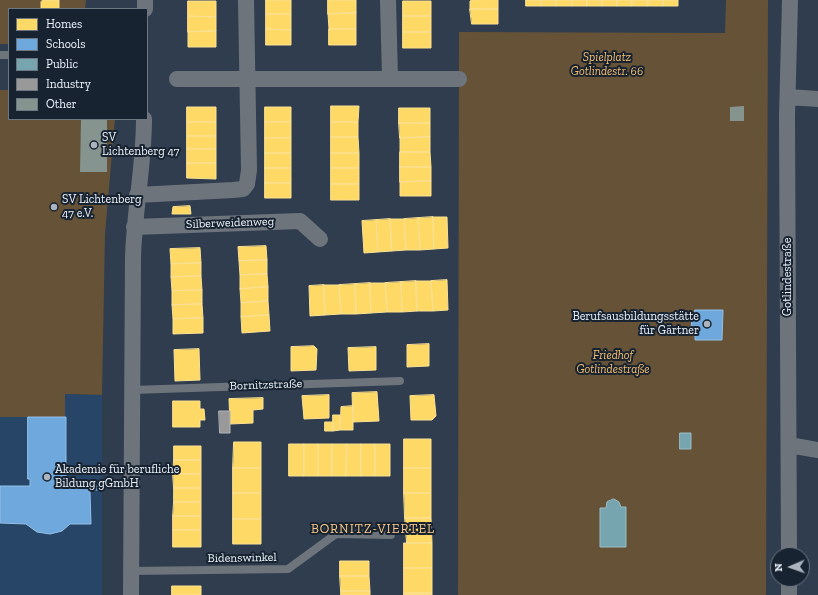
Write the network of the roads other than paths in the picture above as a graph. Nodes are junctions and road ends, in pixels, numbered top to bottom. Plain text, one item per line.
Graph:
1 (246, 0) edge
2 (388, 0) edge
3 (790, 0) edge
4 (248, 78) junction
5 (390, 78) junction
6 (459, 78) dead end
7 (177, 79) dead end
8 (788, 97) junction
9 (818, 99) edge
10 (144, 120) edge
11 (137, 195) junction
12 (134, 227) junction
13 (320, 239) dead end
14 (400, 381) dead end
15 (132, 390) junction
16 (788, 445) junction
17 (818, 450) edge
18 (391, 535) dead end
19 (789, 547) edge
20 (131, 571) junction
21 (131, 595) edge

1 - 4 street
2 - 5 street
3 - 8 street, Gotlindestraße
4 - 5 street
4 - 7 street
4 - 11 street
5 - 6 street
8 - 9 street
8 - 16 street, Gotlindestraße
10 - 11 street
11 - 12 street
12 - 13 street, Silberweidenweg
12 - 15 street
14 - 15 lane, Bornitzstraße
15 - 20 street
16 - 17 street
16 - 19 street, Gotlindestraße
18 - 20 lane, Bidenswinkel
20 - 21 street

